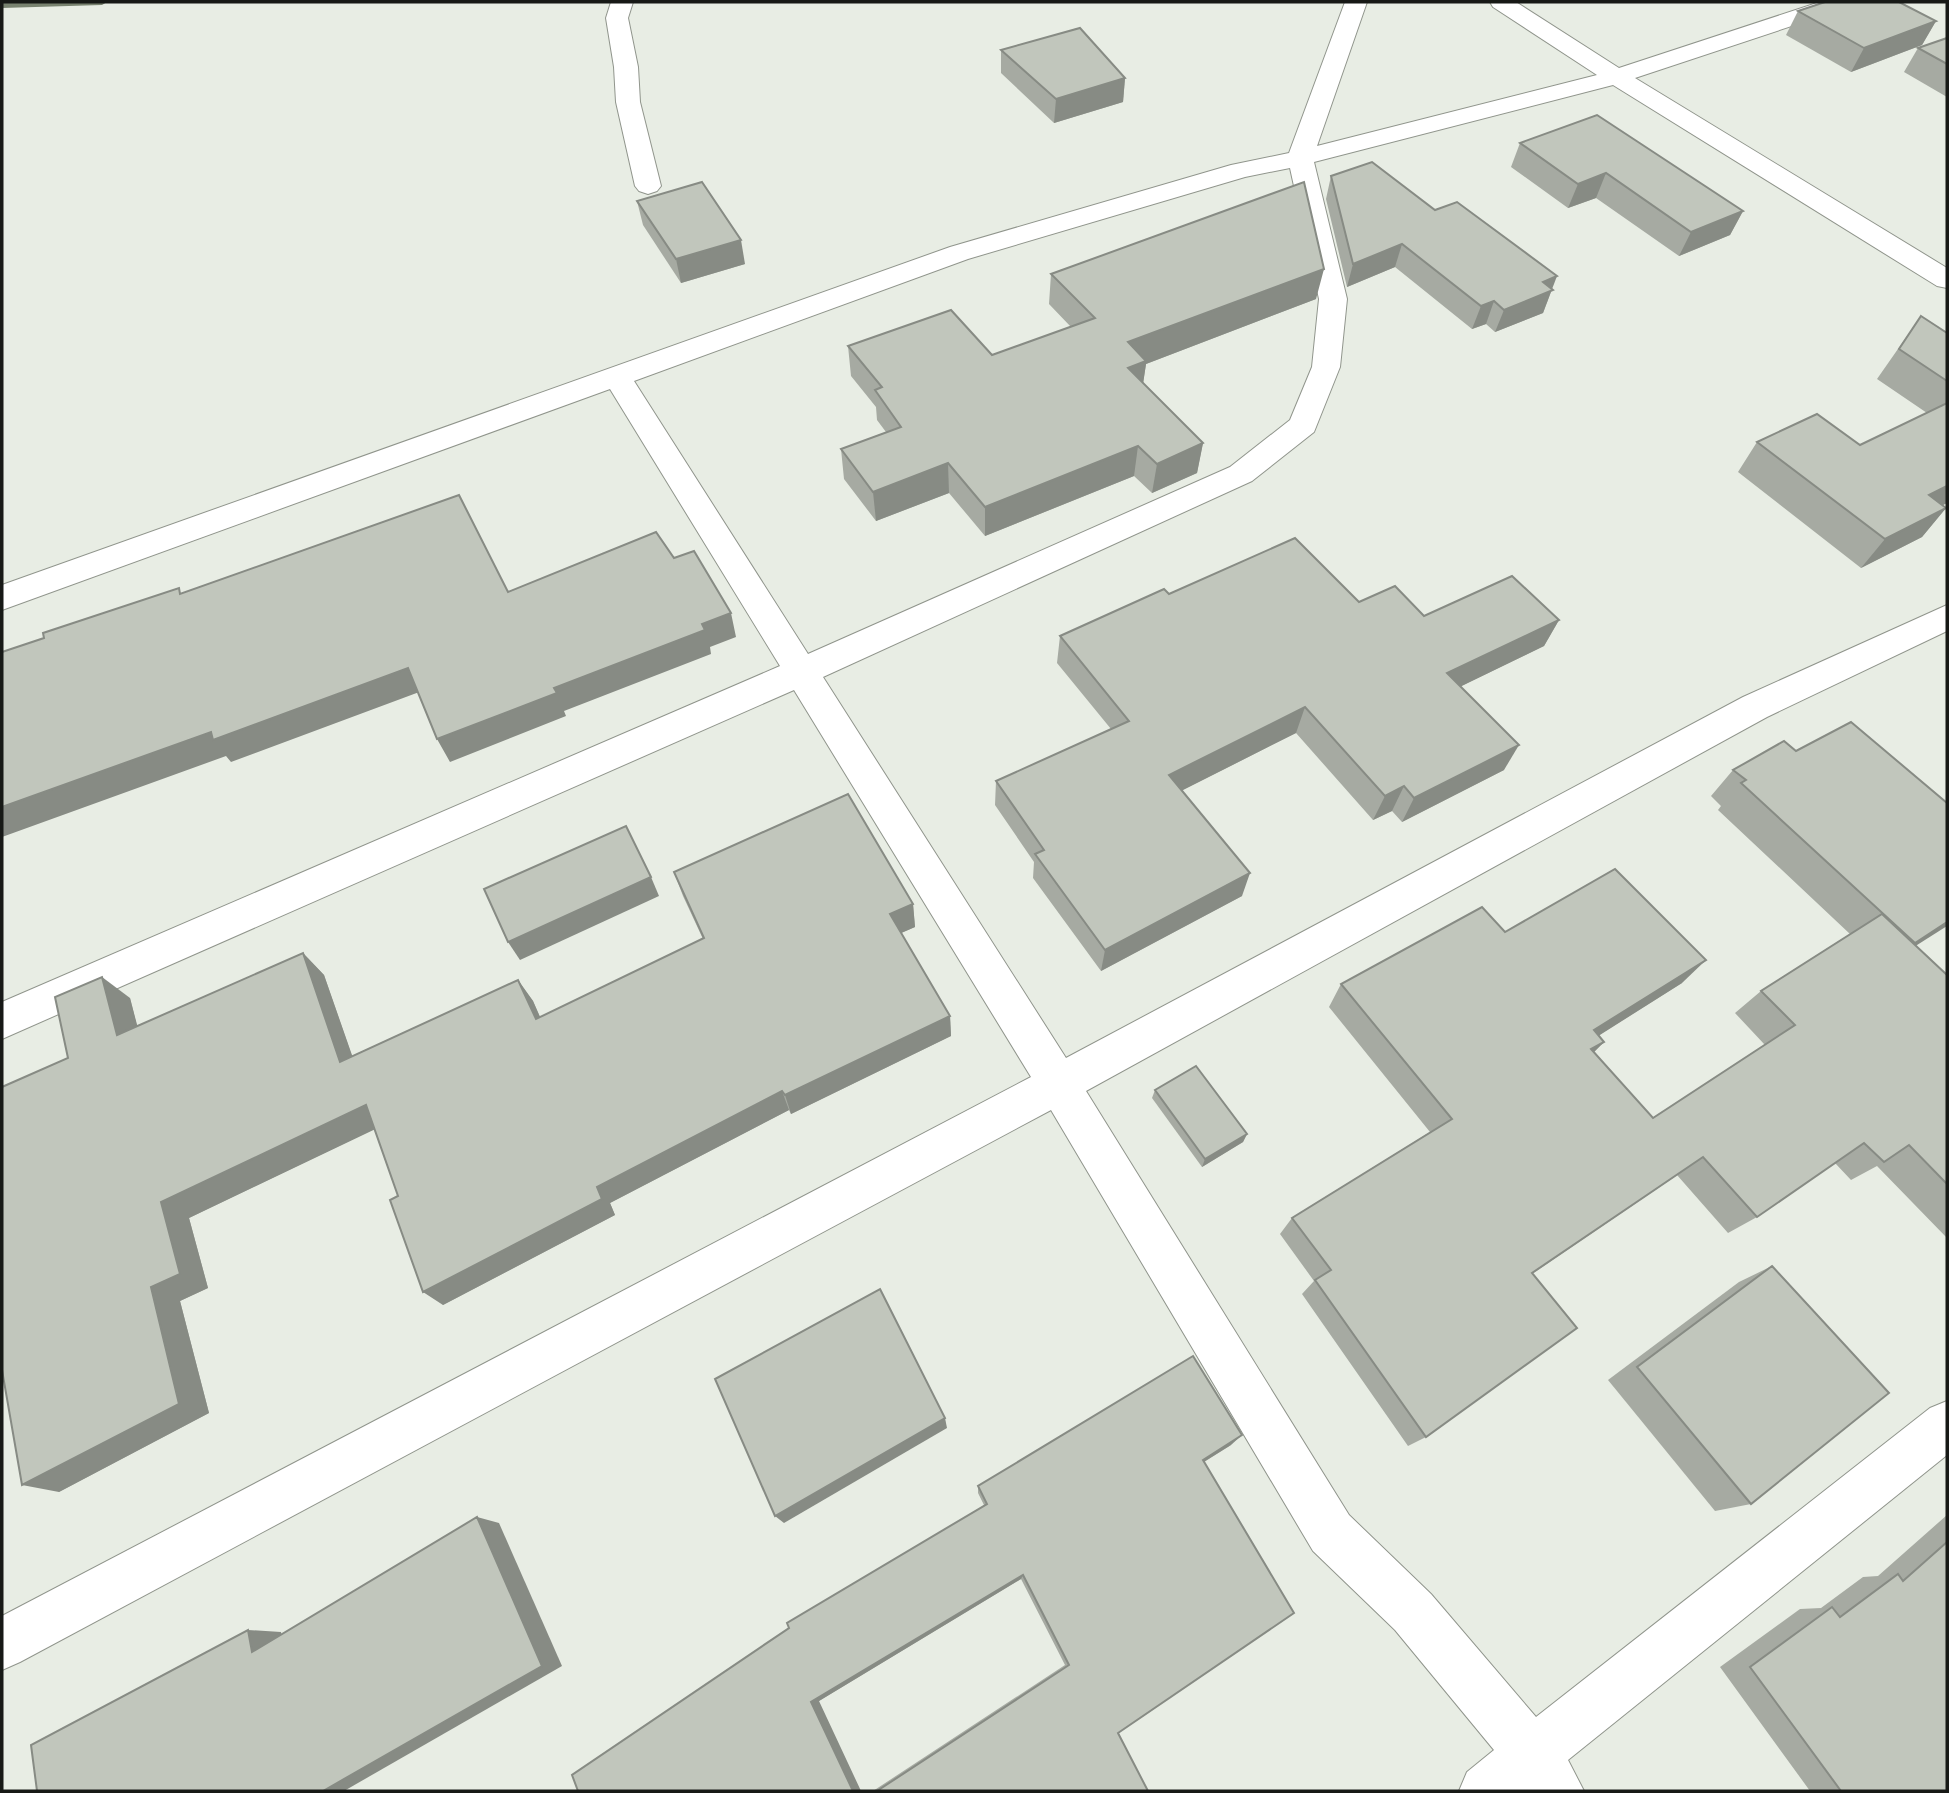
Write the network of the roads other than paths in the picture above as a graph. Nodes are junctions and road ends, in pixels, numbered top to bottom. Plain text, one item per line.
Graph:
1 (622, 2) edge
2 (1356, 2) edge
3 (1501, 2) edge
4 (1842, 2) edge
5 (1616, 76) junction
6 (1300, 158) junction
7 (648, 186) dead end
8 (1947, 280) edge
9 (618, 378) junction
10 (2, 598) edge
11 (1947, 617) edge
12 (803, 671) junction
13 (2, 1021) edge
14 (1059, 1084) junction
15 (1947, 1425) edge
16 (2, 1644) edge
17 (1545, 1773) edge
18 (1486, 1791) edge

1 - 7 street
2 - 6 street
3 - 5 street
4 - 5 street
5 - 6 street
5 - 8 street
6 - 9 street
6 - 12 street
9 - 10 street
9 - 12 street
11 - 14 street
12 - 13 street
12 - 14 street
14 - 16 street
14 - 17 street
15 - 17 street
17 - 18 street

